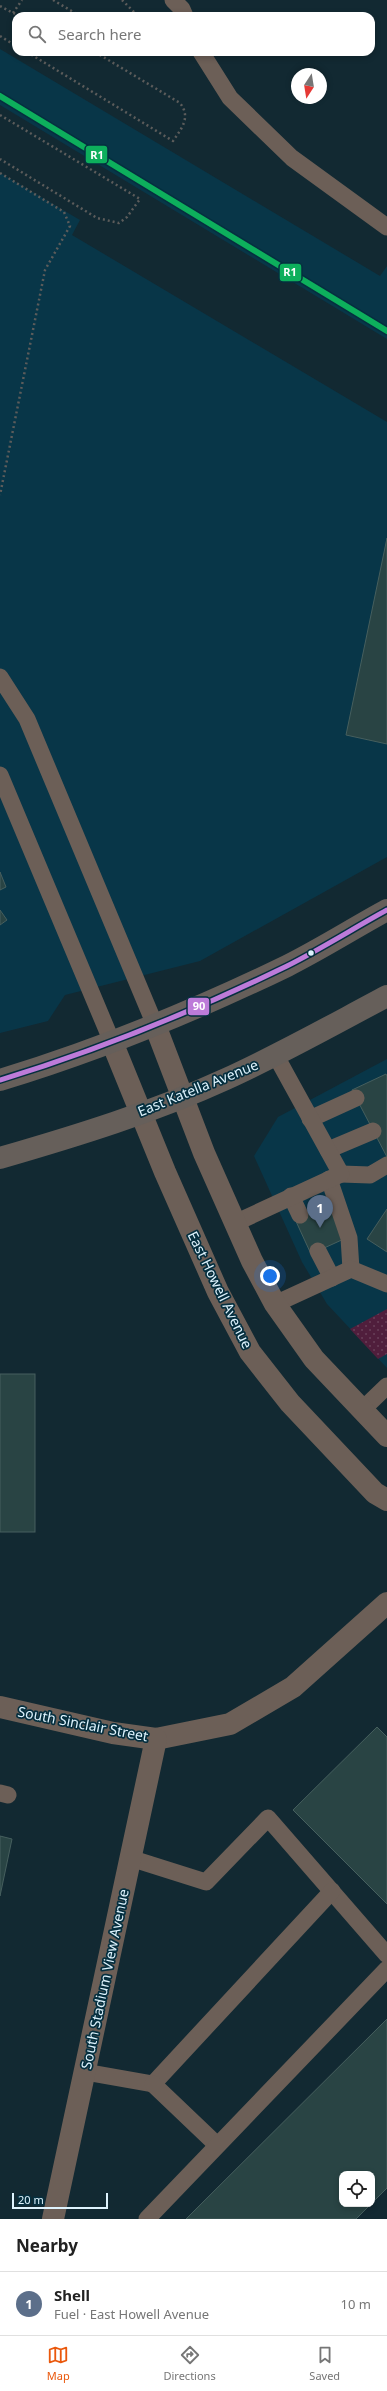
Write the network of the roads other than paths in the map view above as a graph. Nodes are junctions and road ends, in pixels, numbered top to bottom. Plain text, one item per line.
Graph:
1 (173, 0) edge
2 (183, 12) edge
3 (204, 56) edge
4 (387, 227) edge
5 (0, 676) edge
6 (0, 775) edge
7 (387, 910) edge
8 (385, 1001) edge
9 (155, 1025) junction
10 (112, 1042) junction
11 (276, 1056) junction
12 (0, 1080) edge
13 (182, 1096) junction
14 (356, 1098) dead end
15 (140, 1113) junction
16 (310, 1119) junction
17 (373, 1131) dead end
18 (328, 1150) junction
19 (0, 1158) edge
20 (387, 1165) edge
21 (335, 1177) junction
22 (291, 1196) junction
23 (300, 1215) dead end
24 (235, 1223) junction
25 (318, 1251) dead end
26 (351, 1269) junction
27 (332, 1278) junction
28 (387, 1284) edge
29 (275, 1304) junction
30 (387, 1386) edge
31 (362, 1410) junction
32 (387, 1436) edge
33 (387, 1500) edge
34 (387, 1603) edge
35 (0, 1707) edge
36 (156, 1739) junction
37 (130, 1858) junction
38 (332, 1891) junction
39 (387, 1955) edge
40 (387, 1969) edge
41 (85, 2072) junction
42 (152, 2084) junction
43 (217, 2145) junction
44 (53, 2219) edge
45 (147, 2219) edge

1 - 2 lane
3 - 4 lane
5 - 9 lane
6 - 10 lane
7 - 9 main road
8 - 11 main road, East Katella Avenue
9 - 10 main road
9 - 13 street
10 - 12 main road
10 - 15 street, East Howell Avenue
11 - 13 main road, East Katella Avenue
11 - 16 lane
13 - 15 main road, East Katella Avenue
13 - 24 street
14 - 16 lane
15 - 19 main road, East Katella Avenue
15 - 33 street, East Howell Avenue
16 - 18 lane
17 - 18 lane
18 - 21 lane
20 - 21 lane
21 - 22 lane
21 - 26 lane
22 - 23 lane
22 - 24 lane
24 - 29 street
25 - 27 lane
26 - 27 lane
26 - 28 lane
27 - 29 lane
29 - 31 street
30 - 31 lane
31 - 32 street
34 - 36 street, South Sinclair Street
35 - 36 street, South Sinclair Street
36 - 37 street, South Stadium View Avenue
37 - 38 lane
37 - 41 street, South Stadium View Avenue
38 - 39 lane
38 - 42 lane
40 - 43 lane
41 - 42 lane
41 - 44 street, South Stadium View Avenue
42 - 43 lane
43 - 45 lane

